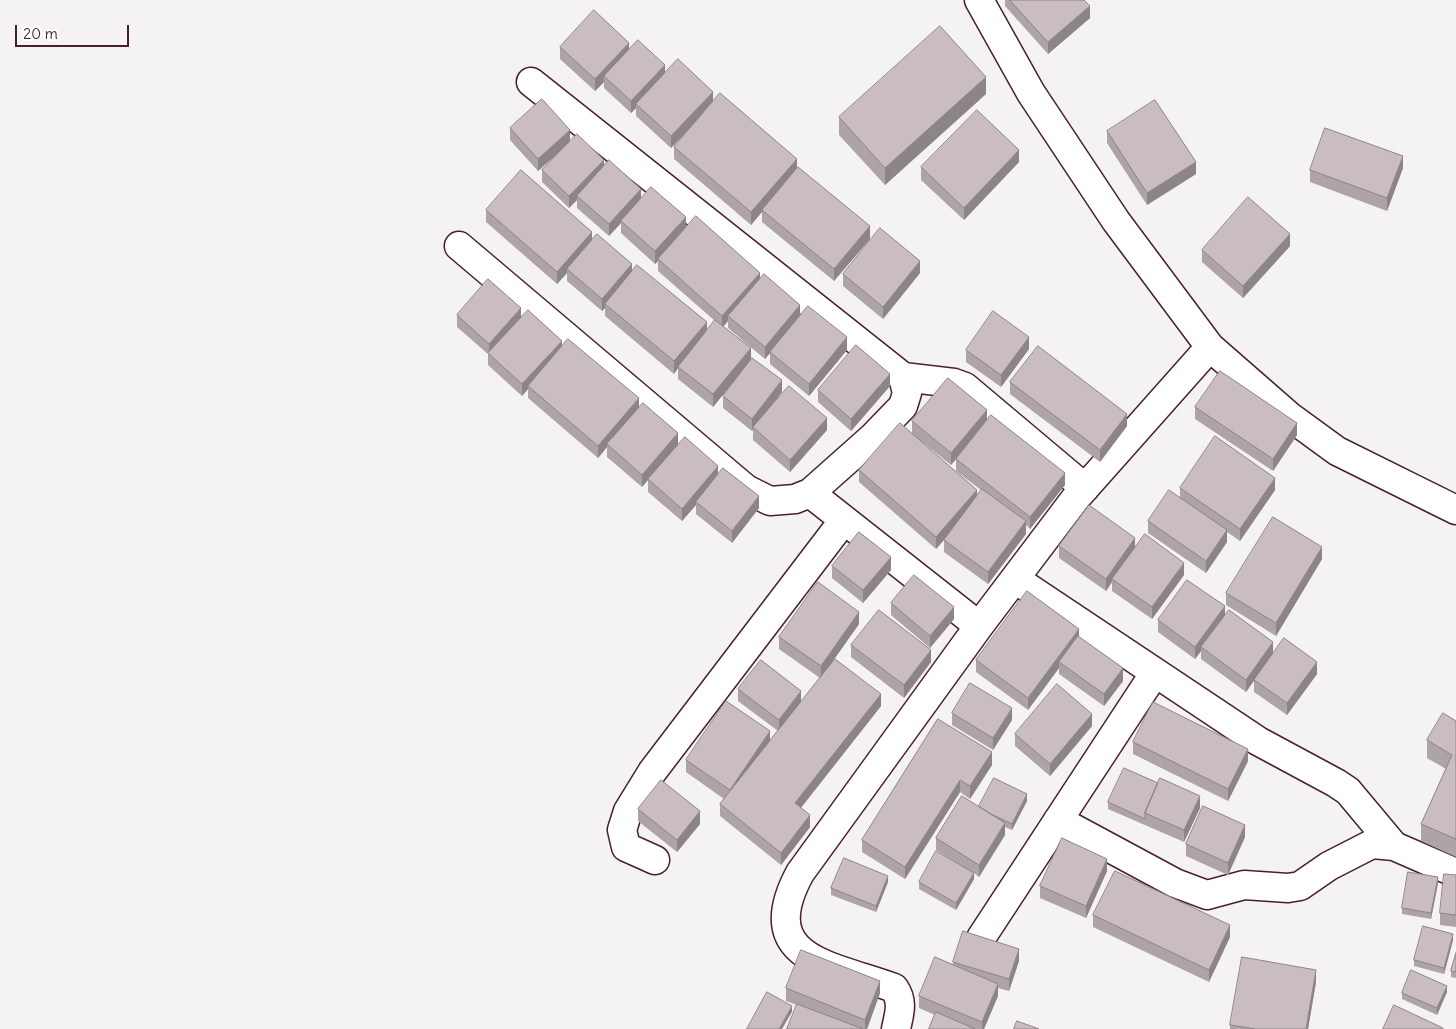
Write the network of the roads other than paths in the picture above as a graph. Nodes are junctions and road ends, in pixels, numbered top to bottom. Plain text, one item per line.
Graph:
1 (979, 0) edge
2 (531, 82) dead end
3 (459, 246) dead end
4 (1210, 347) junction
5 (903, 376) junction
6 (1085, 488) junction
7 (810, 493) junction
8 (1456, 510) edge
9 (844, 520) junction
10 (1015, 579) junction
11 (980, 626) junction
12 (1154, 674) junction
13 (1058, 820) junction
14 (1394, 846) junction
15 (655, 860) dead end
16 (1456, 873) edge
17 (981, 938) edge
18 (896, 1029) edge

1 - 4 street
2 - 5 street
3 - 7 street
4 - 6 street
4 - 8 street
5 - 6 street
5 - 7 street
6 - 10 street
7 - 9 street
9 - 11 street
9 - 15 street
10 - 11 street
10 - 12 street
11 - 18 street
12 - 13 street
12 - 14 street
13 - 14 street
13 - 17 street
14 - 16 street

